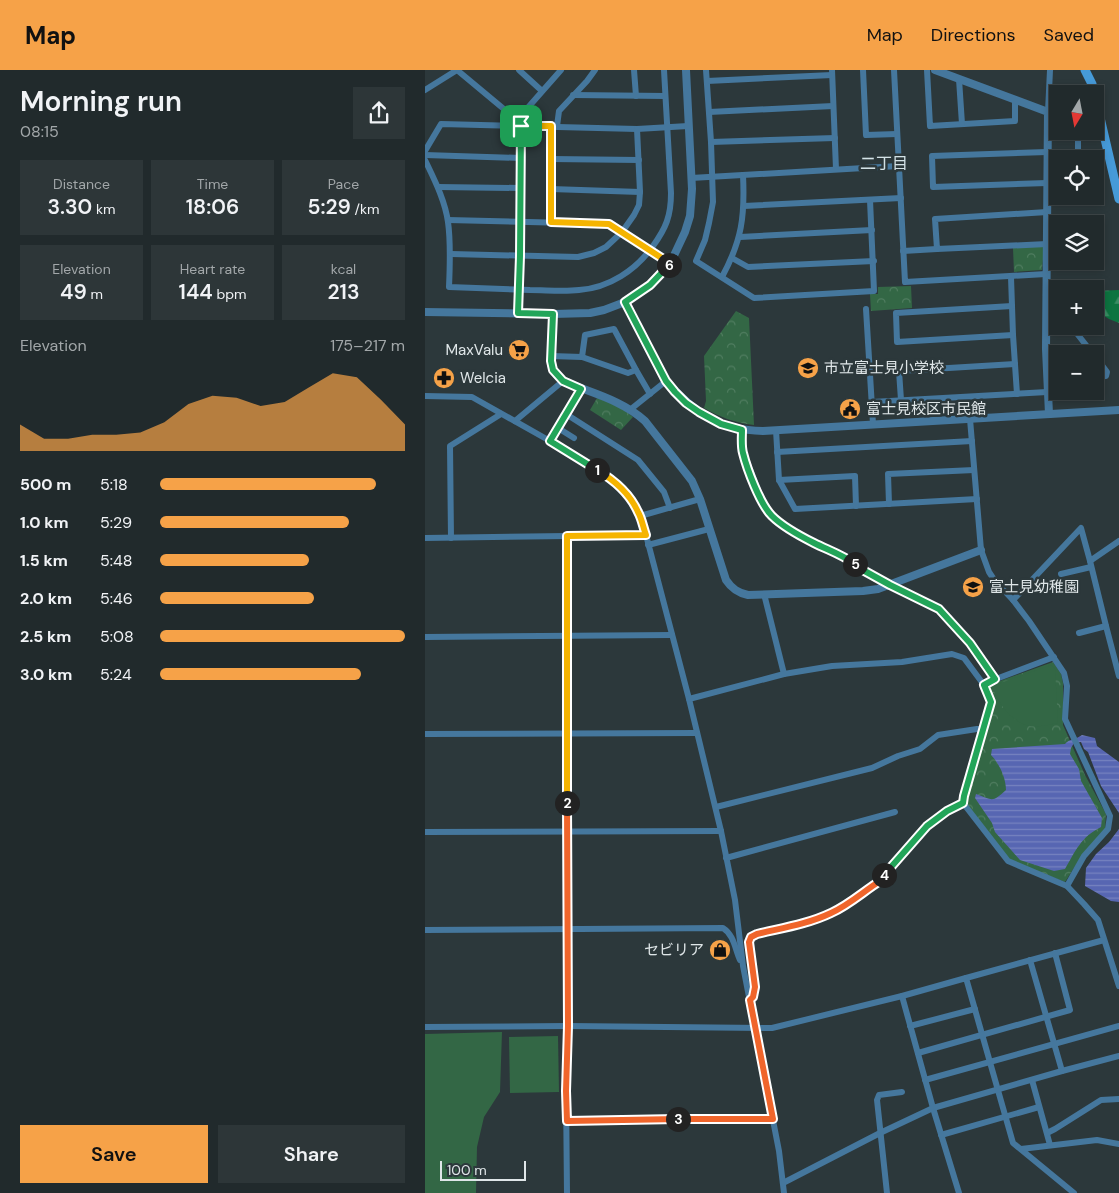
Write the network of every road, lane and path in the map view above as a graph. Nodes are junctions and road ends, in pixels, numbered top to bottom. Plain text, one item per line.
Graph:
1 (457, 70) edge
2 (519, 70) edge
3 (561, 70) edge
4 (595, 70) edge
5 (634, 70) edge
6 (664, 70) edge
7 (686, 70) edge
8 (706, 70) edge
9 (863, 70) edge
10 (894, 70) edge
11 (927, 70) edge
12 (935, 70) edge
13 (1050, 70) edge
14 (1085, 70) edge
15 (832, 73) edge
16 (959, 79) junction
17 (707, 81) junction
18 (1092, 85) edge
19 (425, 90) edge
20 (543, 91) junction
21 (573, 95) junction
22 (636, 96) junction
23 (665, 96) junction
24 (1015, 100) junction
25 (833, 106) junction
26 (709, 112) junction
27 (1048, 112) junction
28 (517, 120) junction
29 (962, 124) junction
30 (521, 126) junction
31 (554, 126) junction
32 (688, 126) junction
33 (667, 127) junction
34 (637, 128) junction
35 (897, 134) junction
36 (1104, 134) edge
37 (835, 138) junction
38 (711, 142) junction
39 (425, 151) edge
40 (1047, 152) junction
41 (425, 155) edge
42 (521, 158) junction
43 (551, 159) junction
44 (425, 160) edge
45 (639, 160) junction
46 (898, 166) junction
47 (836, 169) junction
48 (743, 175) junction
49 (712, 176) junction
50 (691, 178) junction
51 (1047, 183) junction
52 (438, 187) junction
53 (521, 188) junction
54 (551, 189) junction
55 (640, 192) junction
56 (901, 198) junction
57 (1119, 199) edge
58 (870, 200) junction
59 (1047, 200) joint
60 (744, 206) junction
61 (1047, 212) junction
62 (448, 220) junction
63 (520, 221) junction
64 (551, 222) junction
65 (872, 230) junction
66 (622, 232) junction
67 (740, 237) junction
68 (1047, 244) junction
69 (937, 249) junction
70 (649, 250) junction
71 (903, 251) junction
72 (451, 254) junction
73 (520, 256) junction
74 (732, 258) junction
75 (874, 261) junction
76 (671, 264) junction
77 (1046, 274) junction
78 (722, 277) junction
79 (1011, 277) junction
80 (519, 289) junction
81 (1047, 295) junction
82 (1049, 298) edge
83 (625, 302) junction
84 (1012, 306) junction
85 (866, 309) dead end
86 (425, 312) edge
87 (518, 313) junction
88 (553, 314) junction
89 (1013, 335) junction
90 (1078, 335) edge
91 (1085, 345) edge
92 (1045, 349) junction
93 (1049, 349) edge
94 (551, 356) junction
95 (582, 357) junction
96 (1015, 364) junction
97 (636, 370) junction
98 (1047, 380) joint
99 (563, 381) junction
100 (666, 381) junction
101 (581, 389) junction
102 (1047, 392) junction
103 (650, 394) junction
104 (1017, 394) junction
105 (425, 396) edge
106 (901, 400) junction
107 (872, 402) junction
108 (631, 409) junction
109 (1119, 410) edge
110 (501, 414) junction
111 (566, 414) junction
112 (1049, 414) junction
113 (970, 419) junction
114 (515, 421) junction
115 (873, 424) junction
116 (558, 428) junction
117 (742, 430) junction
118 (776, 430) junction
119 (574, 438) dead end
120 (550, 441) junction
121 (972, 441) junction
122 (777, 452) junction
123 (975, 470) junction
124 (779, 480) junction
125 (700, 499) junction
126 (977, 499) junction
127 (889, 504) junction
128 (857, 506) junction
129 (669, 508) junction
130 (640, 516) junction
131 (709, 529) junction
132 (646, 535) junction
133 (567, 536) junction
134 (425, 538) edge
135 (451, 538) junction
136 (1119, 541) edge
137 (649, 545) junction
138 (981, 550) junction
139 (1091, 564) junction
140 (1061, 574) dead end
141 (890, 585) junction
142 (764, 594) junction
143 (1013, 600) junction
144 (1105, 626) junction
145 (1079, 633) dead end
146 (672, 635) junction
147 (566, 636) junction
148 (425, 637) edge
149 (1054, 657) junction
150 (784, 674) junction
151 (1119, 676) edge
152 (995, 679) junction
153 (984, 685) junction
154 (689, 698) junction
155 (983, 729) junction
156 (697, 733) junction
157 (425, 734) edge
158 (567, 734) junction
159 (963, 803) junction
160 (716, 808) junction
161 (895, 812) dead end
162 (567, 831) junction
163 (721, 831) junction
164 (425, 832) edge
165 (727, 858) junction
166 (1067, 886) junction
167 (567, 929) junction
168 (425, 930) edge
169 (1104, 940) junction
170 (1055, 953) junction
171 (1030, 960) junction
172 (1116, 965) edge
173 (743, 966) junction
174 (966, 978) junction
175 (1119, 986) edge
176 (901, 996) junction
177 (750, 1000) junction
178 (975, 1009) junction
179 (1046, 1017) junction
180 (568, 1026) junction
181 (910, 1026) junction
182 (1119, 1026) edge
183 (425, 1027) edge
184 (755, 1028) junction
185 (983, 1035) junction
186 (1055, 1044) junction
187 (918, 1053) junction
188 (1119, 1056) edge
189 (990, 1062) junction
190 (1062, 1071) junction
191 (925, 1080) junction
192 (1032, 1080) junction
193 (997, 1089) junction
194 (903, 1092) dead end
195 (1119, 1099) edge
196 (1039, 1107) junction
197 (933, 1108) junction
198 (1006, 1116) junction
199 (773, 1119) junction
200 (567, 1121) junction
201 (880, 1133) junction
202 (1047, 1133) junction
203 (941, 1134) junction
204 (1119, 1144) edge
205 (1050, 1145) junction
206 (1021, 1149) junction
207 (783, 1183) junction
208 (567, 1193) edge
209 (784, 1193) edge
210 (887, 1193) edge
211 (959, 1193) edge
212 (1074, 1193) edge

1 - 19 street
1 - 28 street
2 - 20 street
3 - 20 street
4 - 21 street
5 - 22 street
6 - 23 street
7 - 32 street
8 - 17 street
9 - 35 street
10 - 35 street
11 - 29 street
12 - 16 street
13 - 27 street
14 - 18 main road
15 - 17 street
15 - 25 street
16 - 24 street
16 - 29 street
17 - 26 street
20 - 28 street
21 - 22 street
21 - 31 street
22 - 23 street
23 - 33 street
24 - 27 street
24 - 29 street
25 - 26 street
25 - 37 street
26 - 38 street
27 - 40 street
28 - 30 street
30 - 31 street
30 - 39 street
30 - 42 street
31 - 34 street
31 - 43 street
32 - 33 street
32 - 50 street
33 - 34 street
33 - 70 street
34 - 45 street
35 - 46 street
36 - 57 main road
37 - 38 street
37 - 47 street
38 - 49 street
40 - 51 street
40 - 51 street
41 - 42 street
42 - 53 street
43 - 45 street
43 - 54 street
44 - 52 street
45 - 55 street
46 - 47 street
46 - 56 street
47 - 48 street
48 - 49 street
48 - 60 street
49 - 50 street
49 - 78 street
50 - 76 street
51 - 59 street
52 - 53 street
52 - 62 street
53 - 63 street
54 - 55 street
54 - 64 street
55 - 66 street
56 - 58 street
56 - 71 street
58 - 60 street
58 - 65 street
59 - 61 street
60 - 67 street
61 - 68 street
61 - 69 street
62 - 63 street
62 - 72 street
63 - 64 street
63 - 73 street
64 - 66 street
65 - 67 street
65 - 75 street
66 - 70 street
66 - 73 street
67 - 74 street
68 - 69 street
68 - 77 street
69 - 71 street
70 - 76 street
70 - 80 street
71 - 79 street
72 - 73 street
72 - 80 street
73 - 80 street
74 - 75 street
74 - 78 street
75 - 78 street
76 - 83 street
77 - 79 street
77 - 81 street
79 - 84 street
80 - 87 street
81 - 82 street
81 - 92 street
83 - 88 street
83 - 100 street
84 - 89 street
84 - 89 street
85 - 107 street
86 - 87 street
87 - 88 street
88 - 94 street
89 - 96 street
90 - 91 street
92 - 93 street
92 - 98 street
94 - 95 street
94 - 99 street
95 - 97 street
95 - 97 street
96 - 104 street
96 - 106 street
97 - 103 street
98 - 102 street
99 - 101 street
99 - 114 street
100 - 103 street
100 - 117 street
101 - 108 street
101 - 111 street
102 - 104 street
102 - 112 street
103 - 108 street
104 - 106 street
105 - 110 street
106 - 107 street
107 - 115 street
108 - 125 street
109 - 112 street
110 - 114 street
110 - 135 street
111 - 116 street
111 - 129 street
112 - 113 street
113 - 115 street
113 - 121 street
114 - 120 street
115 - 118 street
116 - 119 street
116 - 120 street
117 - 118 street
117 - 141 street
118 - 122 street
120 - 130 street
121 - 122 street
121 - 123 street
122 - 124 street
123 - 126 street
123 - 127 street
124 - 128 street
124 - 128 street
125 - 129 street
125 - 131 street
126 - 127 street
126 - 138 street
127 - 128 street
129 - 130 street
130 - 132 street
131 - 137 street
131 - 142 street
132 - 133 street
132 - 137 street
133 - 135 street
133 - 147 street
134 - 135 street
136 - 139 street
137 - 146 street
138 - 141 street
138 - 143 street
139 - 140 street
139 - 143 street
139 - 144 street
141 - 142 street
141 - 152 street
142 - 150 street
143 - 149 street
144 - 145 street
144 - 151 street
146 - 147 street
146 - 154 street
147 - 148 street
147 - 158 street
149 - 152 street
149 - 166 street
150 - 153 street
150 - 154 street
152 - 153 street
153 - 155 street
154 - 156 street
155 - 159 street
155 - 160 street
156 - 158 street
156 - 160 street
157 - 158 street
158 - 162 street
159 - 166 street
159 - 177 street
160 - 163 street
161 - 165 street
162 - 163 street
162 - 164 street
162 - 167 street
163 - 165 street
165 - 173 street
166 - 169 street
167 - 168 street
167 - 173 street
167 - 180 street
169 - 170 street
169 - 172 street
170 - 171 street
170 - 179 street
171 - 174 street
171 - 179 street
172 - 175 street
173 - 177 street
174 - 176 street
174 - 178 street
176 - 181 street
176 - 184 street
177 - 184 street
178 - 181 street
178 - 185 street
179 - 185 street
179 - 186 street
180 - 183 street
180 - 184 street
180 - 200 street
181 - 187 street
182 - 186 street
184 - 199 street
185 - 187 street
185 - 189 street
186 - 189 street
186 - 190 street
187 - 191 street
188 - 190 street
189 - 191 street
189 - 193 street
190 - 192 street
191 - 197 street
192 - 193 street
192 - 196 street
193 - 197 street
193 - 198 street
194 - 201 street
195 - 202 street
196 - 198 street
196 - 202 street
197 - 201 street
197 - 203 street
198 - 203 street
198 - 206 street
199 - 200 street
199 - 207 street
200 - 208 street
201 - 207 street
201 - 210 street
202 - 205 street
203 - 211 street
204 - 205 street
205 - 206 street
206 - 212 street
207 - 209 street

